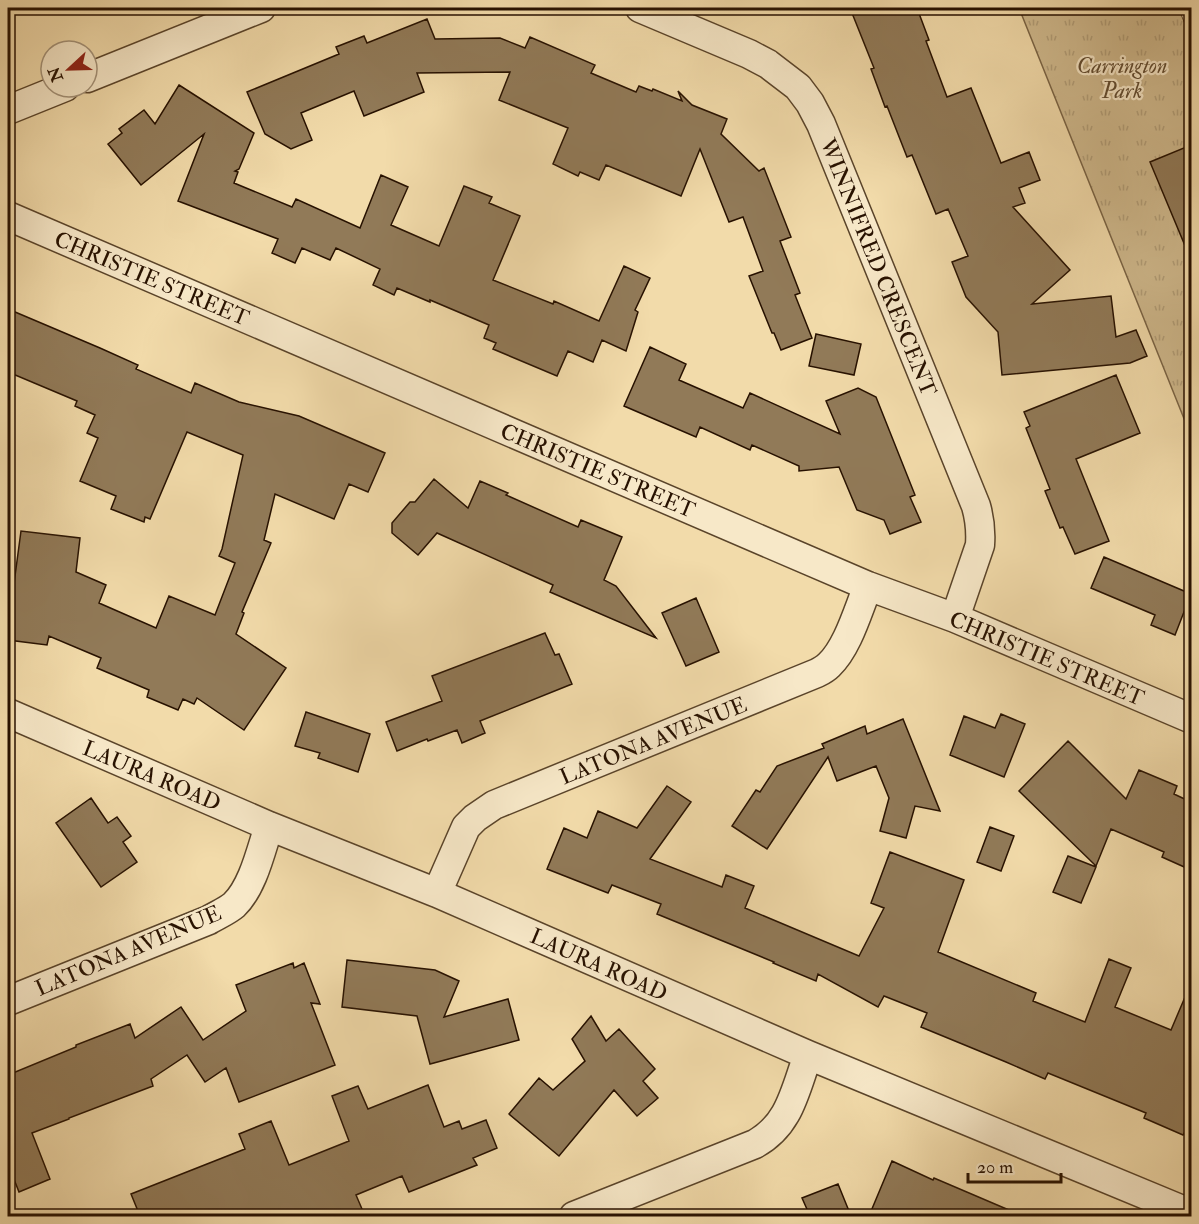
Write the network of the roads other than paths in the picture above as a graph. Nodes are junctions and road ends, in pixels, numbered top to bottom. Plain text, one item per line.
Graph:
1 (261, 8) edge
2 (640, 8) edge
3 (1186, 8) edge
4 (1191, 20) edge
5 (99, 73) edge
6 (39, 97) edge
7 (8, 110) edge
8 (8, 216) edge
9 (868, 586) junction
10 (955, 618) junction
11 (8, 713) edge
12 (1191, 719) edge
13 (269, 826) junction
14 (437, 892) junction
15 (8, 1001) edge
16 (808, 1055) junction
17 (1191, 1214) edge
18 (574, 1216) edge

1 - 5 street
2 - 10 street, WINNIFRED CRESCENT
3 - 4 lane
6 - 7 street
8 - 9 street, CHRISTIE STREET
9 - 10 street, CHRISTIE STREET
9 - 14 street, LATONA AVENUE
10 - 12 street, CHRISTIE STREET
11 - 13 street, LAURA ROAD
13 - 14 street, LAURA ROAD
13 - 15 street, LATONA AVENUE
14 - 16 street, LAURA ROAD
16 - 17 street, LAURA ROAD
16 - 18 street

